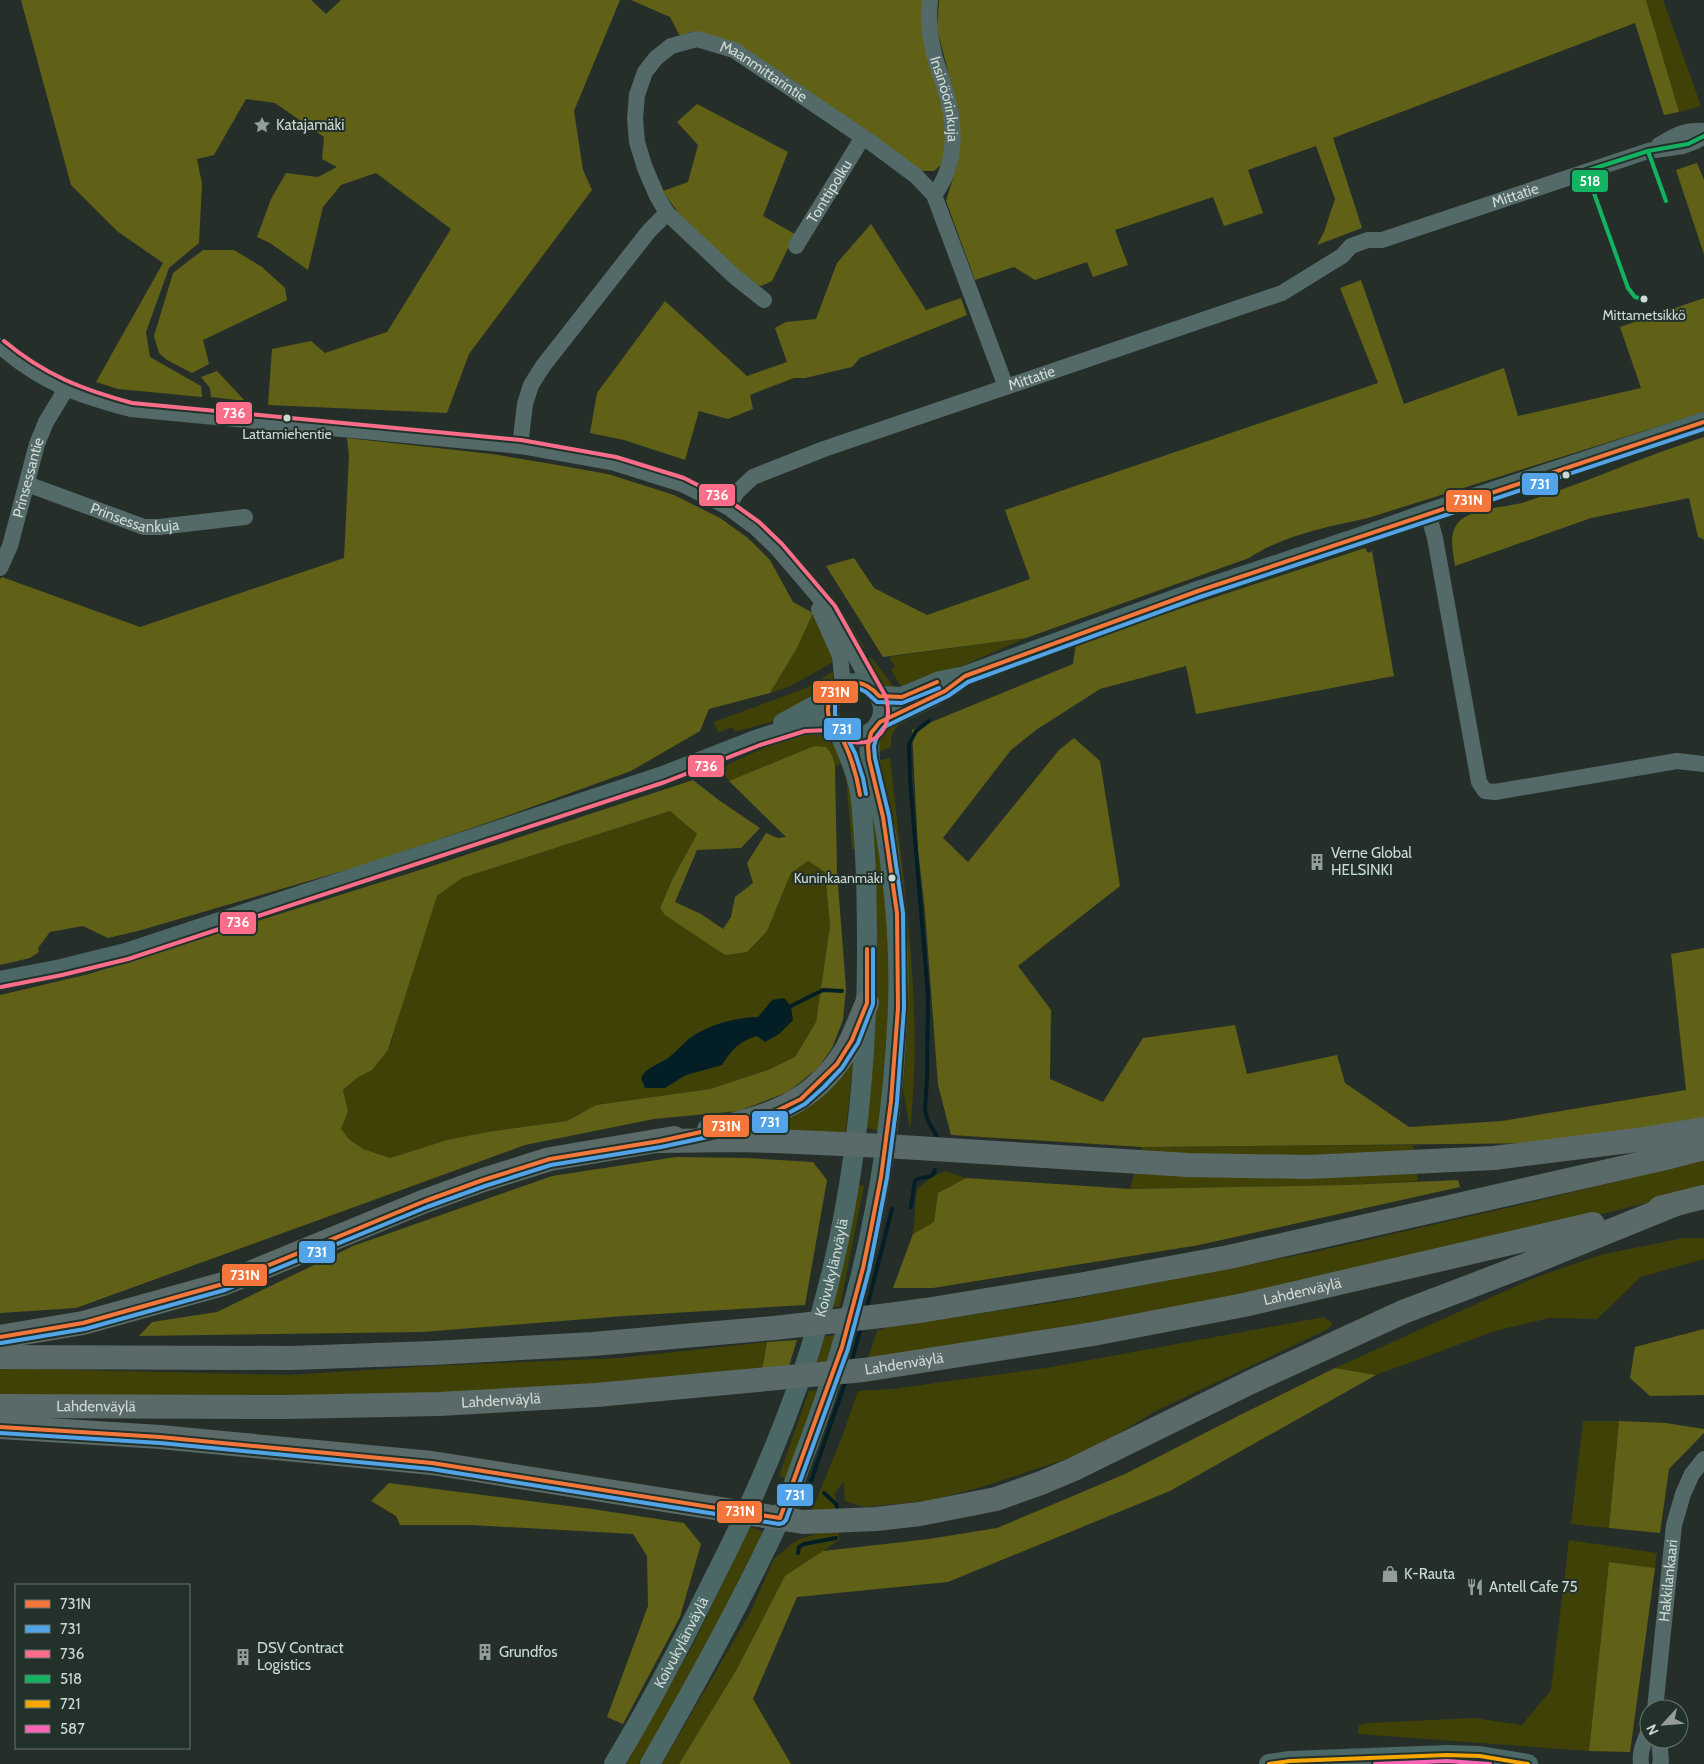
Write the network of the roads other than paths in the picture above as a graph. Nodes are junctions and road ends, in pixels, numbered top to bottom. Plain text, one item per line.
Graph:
1 (930, 0) edge
2 (1704, 131) edge
3 (1704, 136) edge
4 (863, 137) junction
5 (1686, 138) junction
6 (934, 195) junction
7 (667, 213) junction
8 (796, 246) dead end
9 (764, 300) dead end
10 (0, 346) edge
11 (1006, 387) junction
12 (66, 389) junction
13 (1704, 422) edge
14 (520, 446) junction
15 (28, 484) junction
16 (728, 507) junction
17 (1428, 513) junction
18 (245, 516) dead end
19 (0, 568) edge
20 (814, 593) junction
21 (965, 676) junction
22 (837, 691) junction
23 (876, 692) junction
24 (876, 727) junction
25 (835, 728) junction
26 (758, 739) junction
27 (1704, 764) edge
28 (0, 982) edge
29 (867, 1003) junction
30 (1704, 1129) edge
31 (660, 1141) junction
32 (854, 1146) junction
33 (885, 1146) junction
34 (1704, 1148) edge
35 (1704, 1197) edge
36 (1674, 1205) junction
37 (0, 1337) edge
38 (0, 1357) edge
39 (0, 1406) edge
40 (0, 1427) edge
41 (1704, 1459) edge
42 (747, 1512) junction
43 (780, 1518) junction
44 (1656, 1699) edge
45 (1642, 1749) edge
46 (1661, 1749) edge
47 (614, 1764) edge
48 (650, 1764) edge
49 (1269, 1764) edge
50 (1528, 1764) edge
51 (1641, 1764) edge
52 (1660, 1764) edge

1 - 6 street, Insinöörinkuja
2 - 5 street
3 - 5 street
4 - 6 street, Maanmittarintie
4 - 7 street, Maanmittarintie
4 - 8 street, Tonttipolku
5 - 11 street, Mittatie
6 - 11 street, Maanmittarintie
7 - 9 street, Maanmittarintie
7 - 14 street
10 - 12 street
11 - 16 street, Mittatie
12 - 14 street
12 - 15 street, Prinsessantie
13 - 17 main road
14 - 16 street
15 - 18 street, Prinsessankuja
15 - 19 street, Prinsessantie
16 - 20 street
17 - 21 main road
17 - 27 street
20 - 22 street
20 - 23 street
21 - 23 main road
21 - 24 main road
22 - 23 main road
22 - 25 main road
22 - 26 main road
23 - 24 main road
24 - 25 main road
24 - 33 main road, Koivukylänväylä
25 - 26 main road
25 - 29 main road, Koivukylänväylä
26 - 28 main road
29 - 31 highway
29 - 32 main road, Koivukylänväylä
30 - 33 highway
31 - 32 highway
31 - 37 highway
32 - 33 highway
32 - 42 main road, Koivukylänväylä
33 - 43 main road, Koivukylänväylä
34 - 38 highway
35 - 36 highway, Lahdenväylä
36 - 39 highway, Lahdenväylä
36 - 43 highway
40 - 42 highway
41 - 44 street, Hakkilankaari
42 - 43 highway
42 - 47 main road, Koivukylänväylä
43 - 48 main road, Koivukylänväylä
45 - 51 street
46 - 52 street
49 - 50 main road

